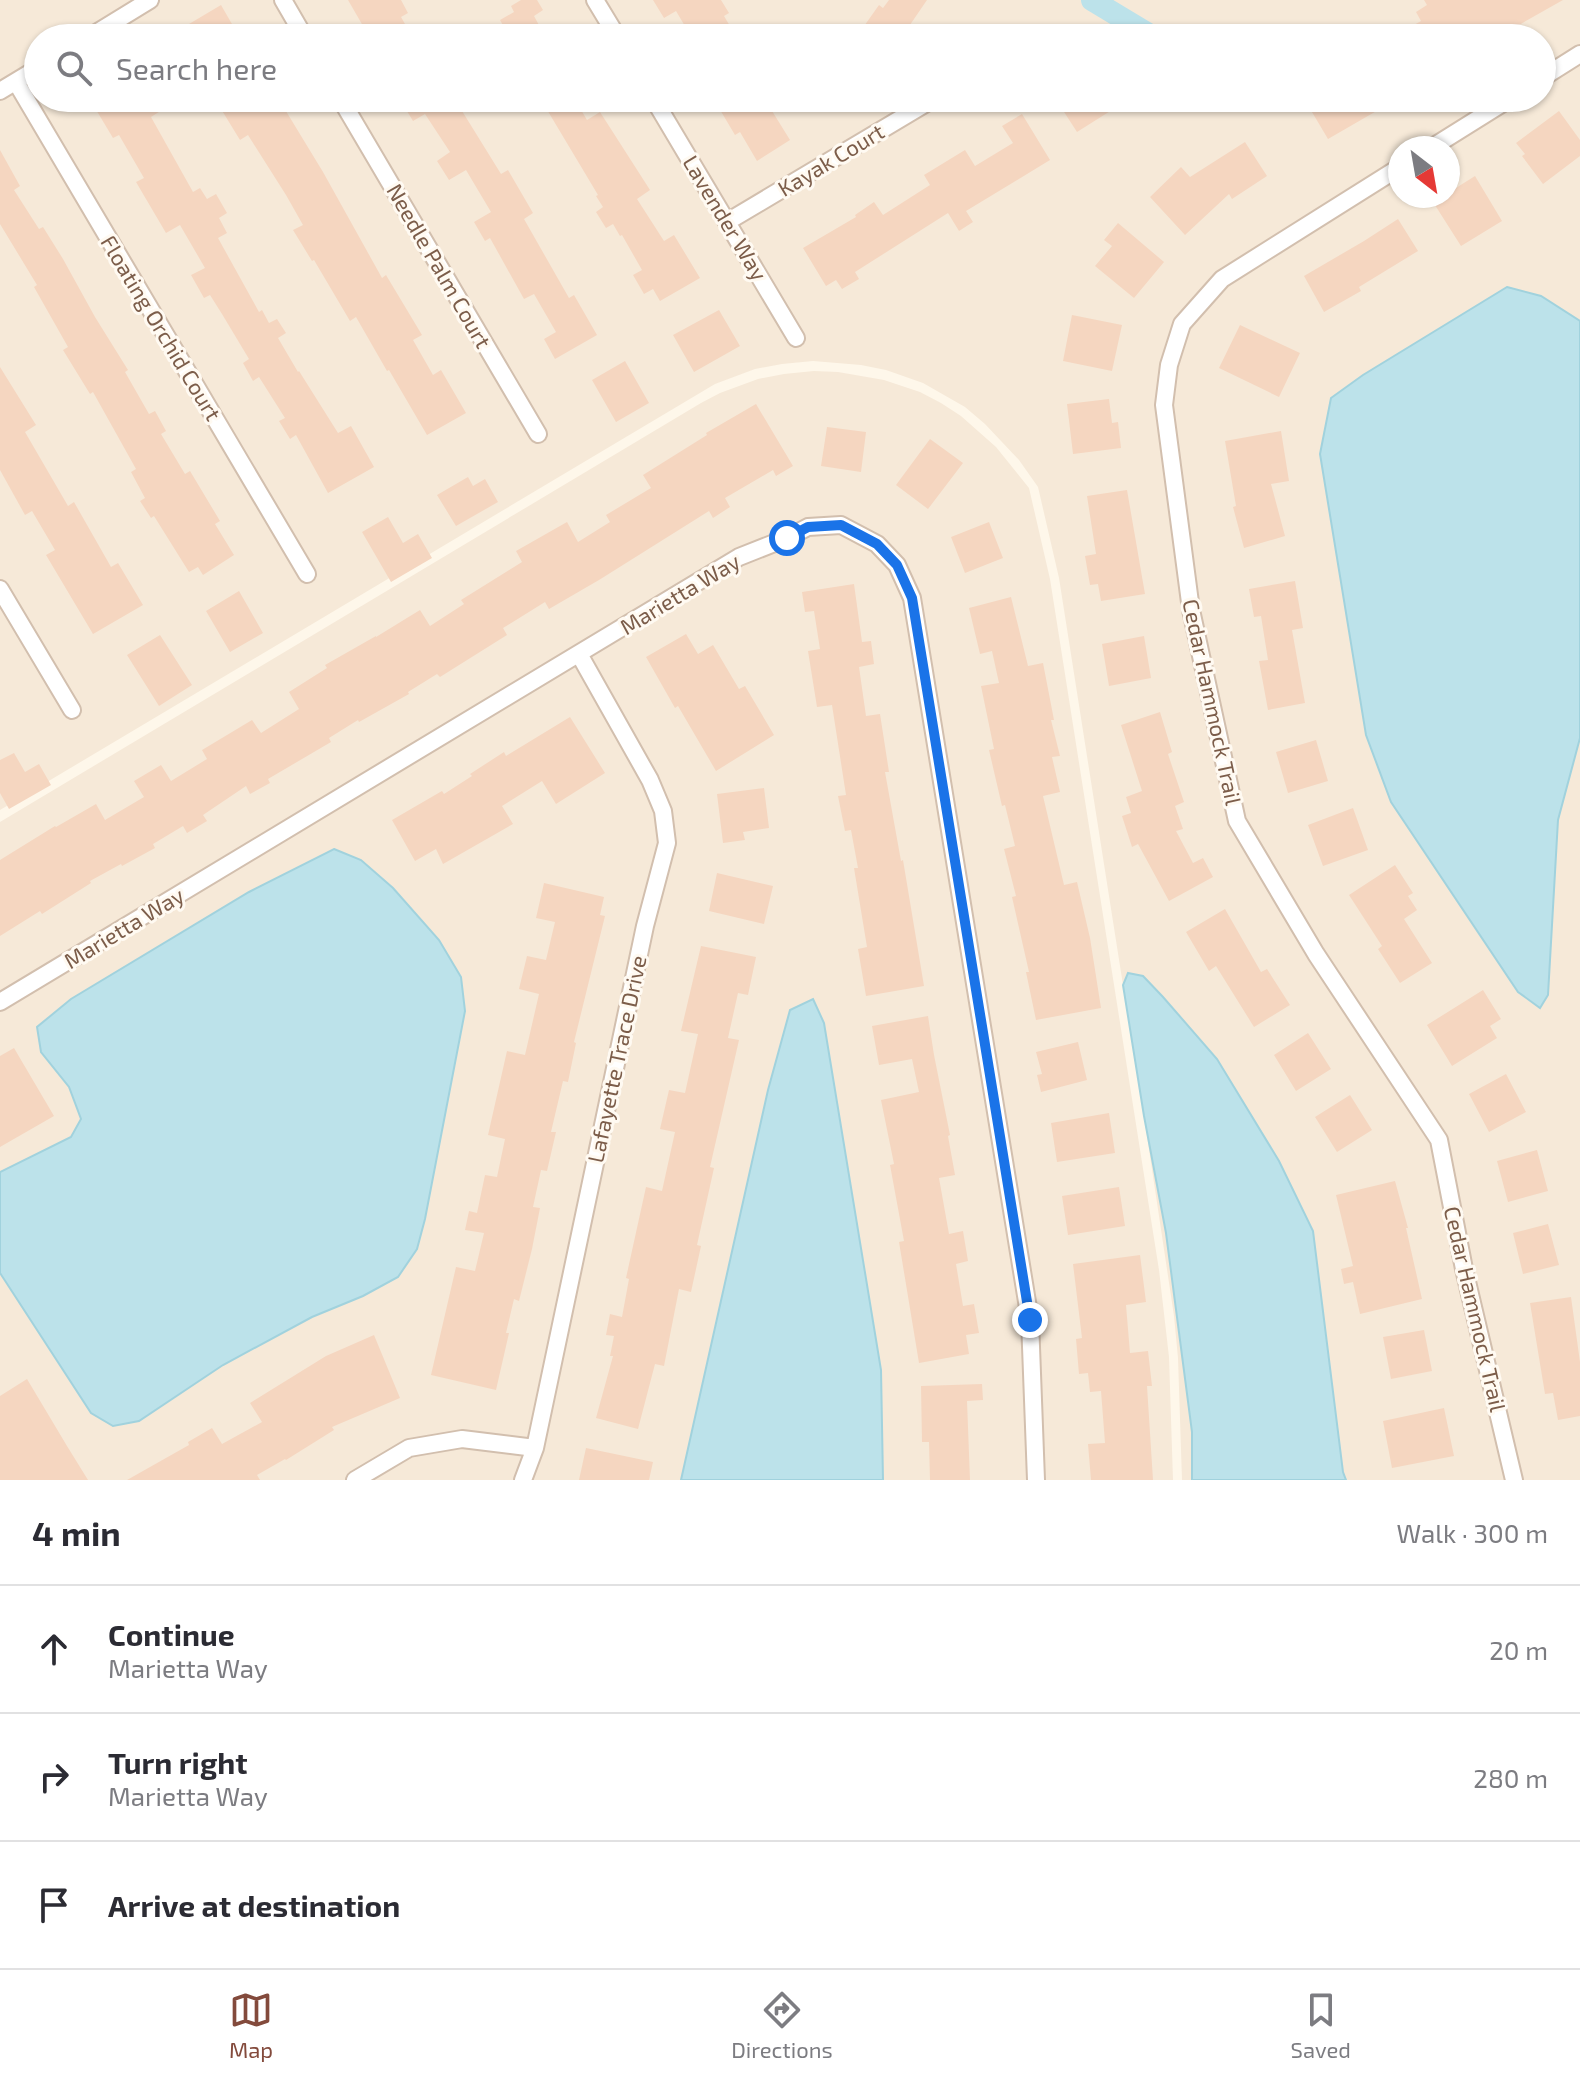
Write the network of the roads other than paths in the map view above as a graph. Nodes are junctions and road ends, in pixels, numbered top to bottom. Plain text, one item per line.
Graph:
1 (150, 0) edge
2 (283, 0) edge
3 (595, 0) edge
4 (111, 24) edge
5 (297, 24) edge
6 (610, 24) edge
7 (1580, 54) edge
8 (1556, 69) edge
9 (24, 77) edge
10 (16, 82) junction
11 (0, 91) edge
12 (24, 96) edge
13 (34, 112) edge
14 (348, 112) edge
15 (661, 112) edge
16 (912, 112) edge
17 (1489, 112) edge
18 (1450, 136) edge
19 (1388, 175) edge
20 (727, 222) junction
21 (796, 338) dead end
22 (538, 434) dead end
23 (307, 574) dead end
24 (0, 589) edge
25 (579, 654) junction
26 (72, 710) dead end
27 (0, 1002) edge
28 (535, 1448) junction
29 (355, 1480) edge
30 (523, 1480) edge
31 (1036, 1480) edge
32 (1514, 1480) edge

1 - 4 street
2 - 5 street
3 - 6 street
7 - 8 street
9 - 10 street
10 - 11 street
10 - 12 street, Floating Orchid Court
13 - 23 street, Floating Orchid Court
14 - 22 street, Needle Palm Court
15 - 20 street, Lavender Way
16 - 20 street, Kayak Court
17 - 18 street
19 - 32 street, Cedar Hammock Trail
20 - 21 street, Lavender Way
24 - 26 street
25 - 27 street, Marietta Way
25 - 28 street, Lafayette Trace Drive
25 - 31 street, Marietta Way
28 - 29 street
28 - 30 street, Lafayette Trace Drive

